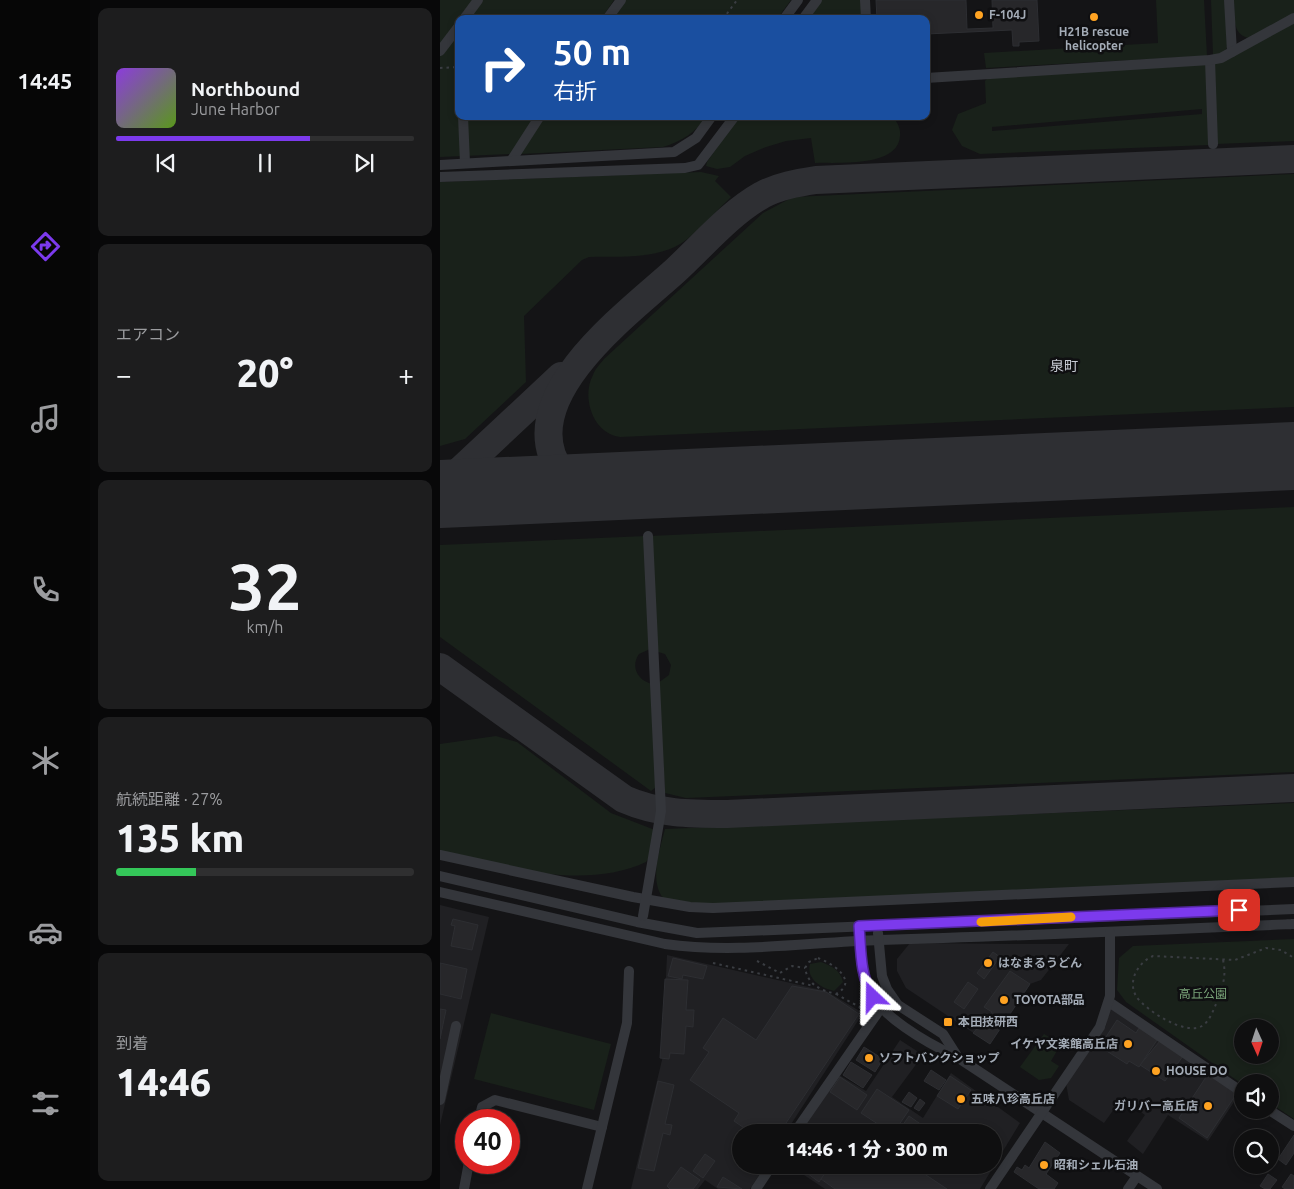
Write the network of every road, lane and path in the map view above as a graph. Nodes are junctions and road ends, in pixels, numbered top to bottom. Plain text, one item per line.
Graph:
1 (478, 0) edge
2 (620, 0) edge
3 (737, 0) edge
4 (798, 0) edge
5 (816, 0) edge
6 (865, 0) edge
7 (1229, 0) edge
8 (467, 15) edge
9 (610, 15) edge
10 (726, 15) edge
11 (787, 15) edge
12 (806, 15) edge
13 (866, 15) edge
14 (1294, 18) edge
15 (455, 31) edge
16 (440, 51) edge
17 (1232, 52) junction
18 (1210, 60) junction
19 (455, 67) edge
20 (440, 68) edge
21 (930, 78) edge
22 (463, 120) edge
23 (537, 120) edge
24 (709, 120) edge
25 (732, 120) edge
26 (1213, 144) dead end
27 (511, 161) junction
28 (465, 163) junction
29 (440, 165) edge
30 (440, 176) edge
31 (648, 536) dead end
32 (440, 855) edge
33 (440, 876) edge
34 (1294, 882) edge
35 (440, 892) edge
36 (647, 900) junction
37 (1294, 909) edge
38 (643, 916) dead end
39 (1294, 924) edge
40 (859, 926) junction
41 (877, 926) junction
42 (1110, 932) junction
43 (879, 940) junction
44 (860, 941) junction
45 (1294, 958) edge
46 (1223, 960) junction
47 (757, 961) dead end
48 (713, 963) dead end
49 (805, 968) junction
50 (629, 971) dead end
51 (814, 986) junction
52 (836, 994) junction
53 (1108, 1002) junction
54 (881, 1008) junction
55 (862, 1009) dead end
56 (456, 1026) dead end
57 (957, 1057) junction
58 (1234, 1087) edge
59 (440, 1100) edge
60 (482, 1109) edge
61 (1042, 1112) junction
62 (1279, 1116) edge
63 (800, 1124) edge
64 (1294, 1126) edge
65 (602, 1127) junction
66 (467, 1174) edge
67 (766, 1174) edge
68 (1137, 1176) junction
69 (464, 1189) edge
70 (587, 1189) edge
71 (756, 1189) edge
72 (990, 1189) edge
73 (1128, 1189) edge
74 (1157, 1189) edge

1 - 8 street
2 - 9 street
3 - 10 path
4 - 11 street
5 - 12 street
6 - 13 street
7 - 17 street
14 - 17 street
15 - 16 street
17 - 18 street
18 - 21 street
18 - 26 street
19 - 20 path
22 - 28 street
23 - 27 street
24 - 27 street
25 - 30 street
27 - 28 street
28 - 29 street
31 - 36 street
32 - 36 street
33 - 40 street
34 - 36 street
35 - 44 street
36 - 38 street
37 - 41 street
39 - 42 street
40 - 41 street
40 - 44 street
41 - 43 street
42 - 43 street
42 - 53 street
43 - 44 street
43 - 57 street
44 - 54 street
45 - 46 path
46 - 46 path
47 - 49 path
48 - 51 path
49 - 51 path
49 - 52 path
50 - 65 street
51 - 52 path
52 - 55 path
53 - 58 street
53 - 61 street
54 - 57 street
54 - 63 street
56 - 59 street
57 - 61 street
60 - 65 street
61 - 68 street
61 - 72 street
62 - 64 street
65 - 70 street
66 - 69 street
67 - 71 street
68 - 73 street
68 - 74 street

